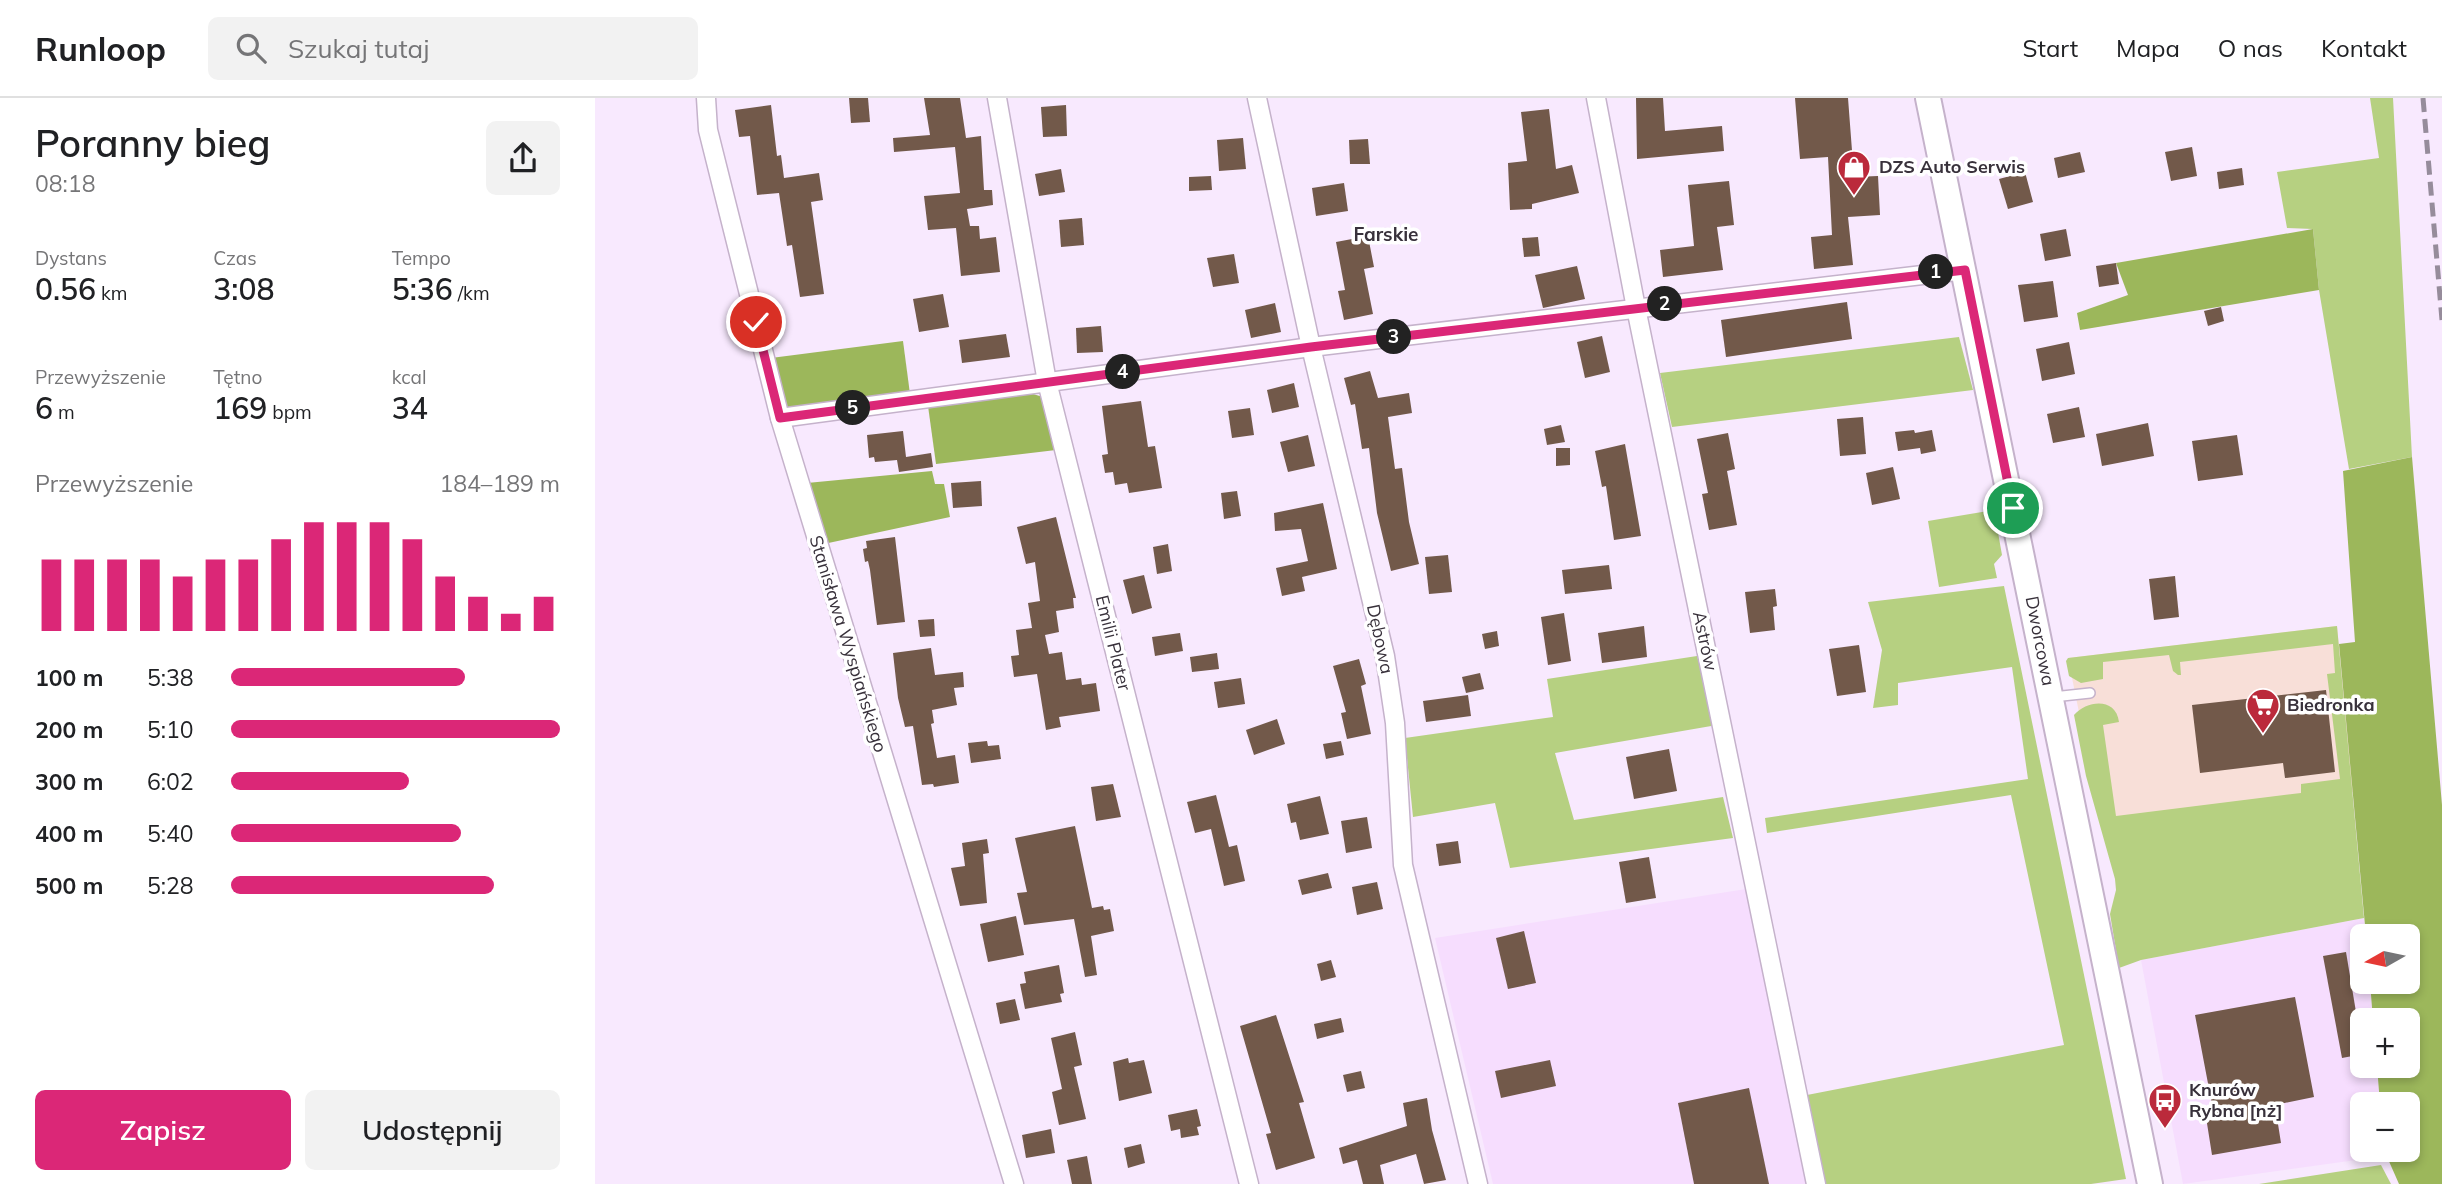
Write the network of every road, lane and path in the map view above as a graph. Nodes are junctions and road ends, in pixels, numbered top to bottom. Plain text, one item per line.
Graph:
1 (706, 98) edge
2 (997, 98) edge
3 (1257, 98) edge
4 (1596, 98) edge
5 (1928, 98) edge
6 (1965, 270) junction
7 (1636, 308) junction
8 (1311, 347) junction
9 (1047, 382) junction
10 (780, 418) junction
11 (2090, 693) dead end
12 (2052, 697) junction
13 (1014, 1184) edge
14 (1249, 1184) edge
15 (1478, 1184) edge
16 (1815, 1184) edge
17 (2150, 1184) edge

1 - 10 street, Stanisława Wyspiańskiego
2 - 9 street, Emilii Plater
3 - 8 street, Dębowa
4 - 7 street, Astrów
5 - 6 main road, Dworcowa
6 - 7 street
6 - 12 main road, Dworcowa
7 - 8 street
7 - 16 street, Astrów
8 - 9 street
8 - 15 street, Dębowa
9 - 10 street
9 - 14 street, Emilii Plater
10 - 13 street, Stanisława Wyspiańskiego
11 - 12 lane
12 - 17 main road, Dworcowa

